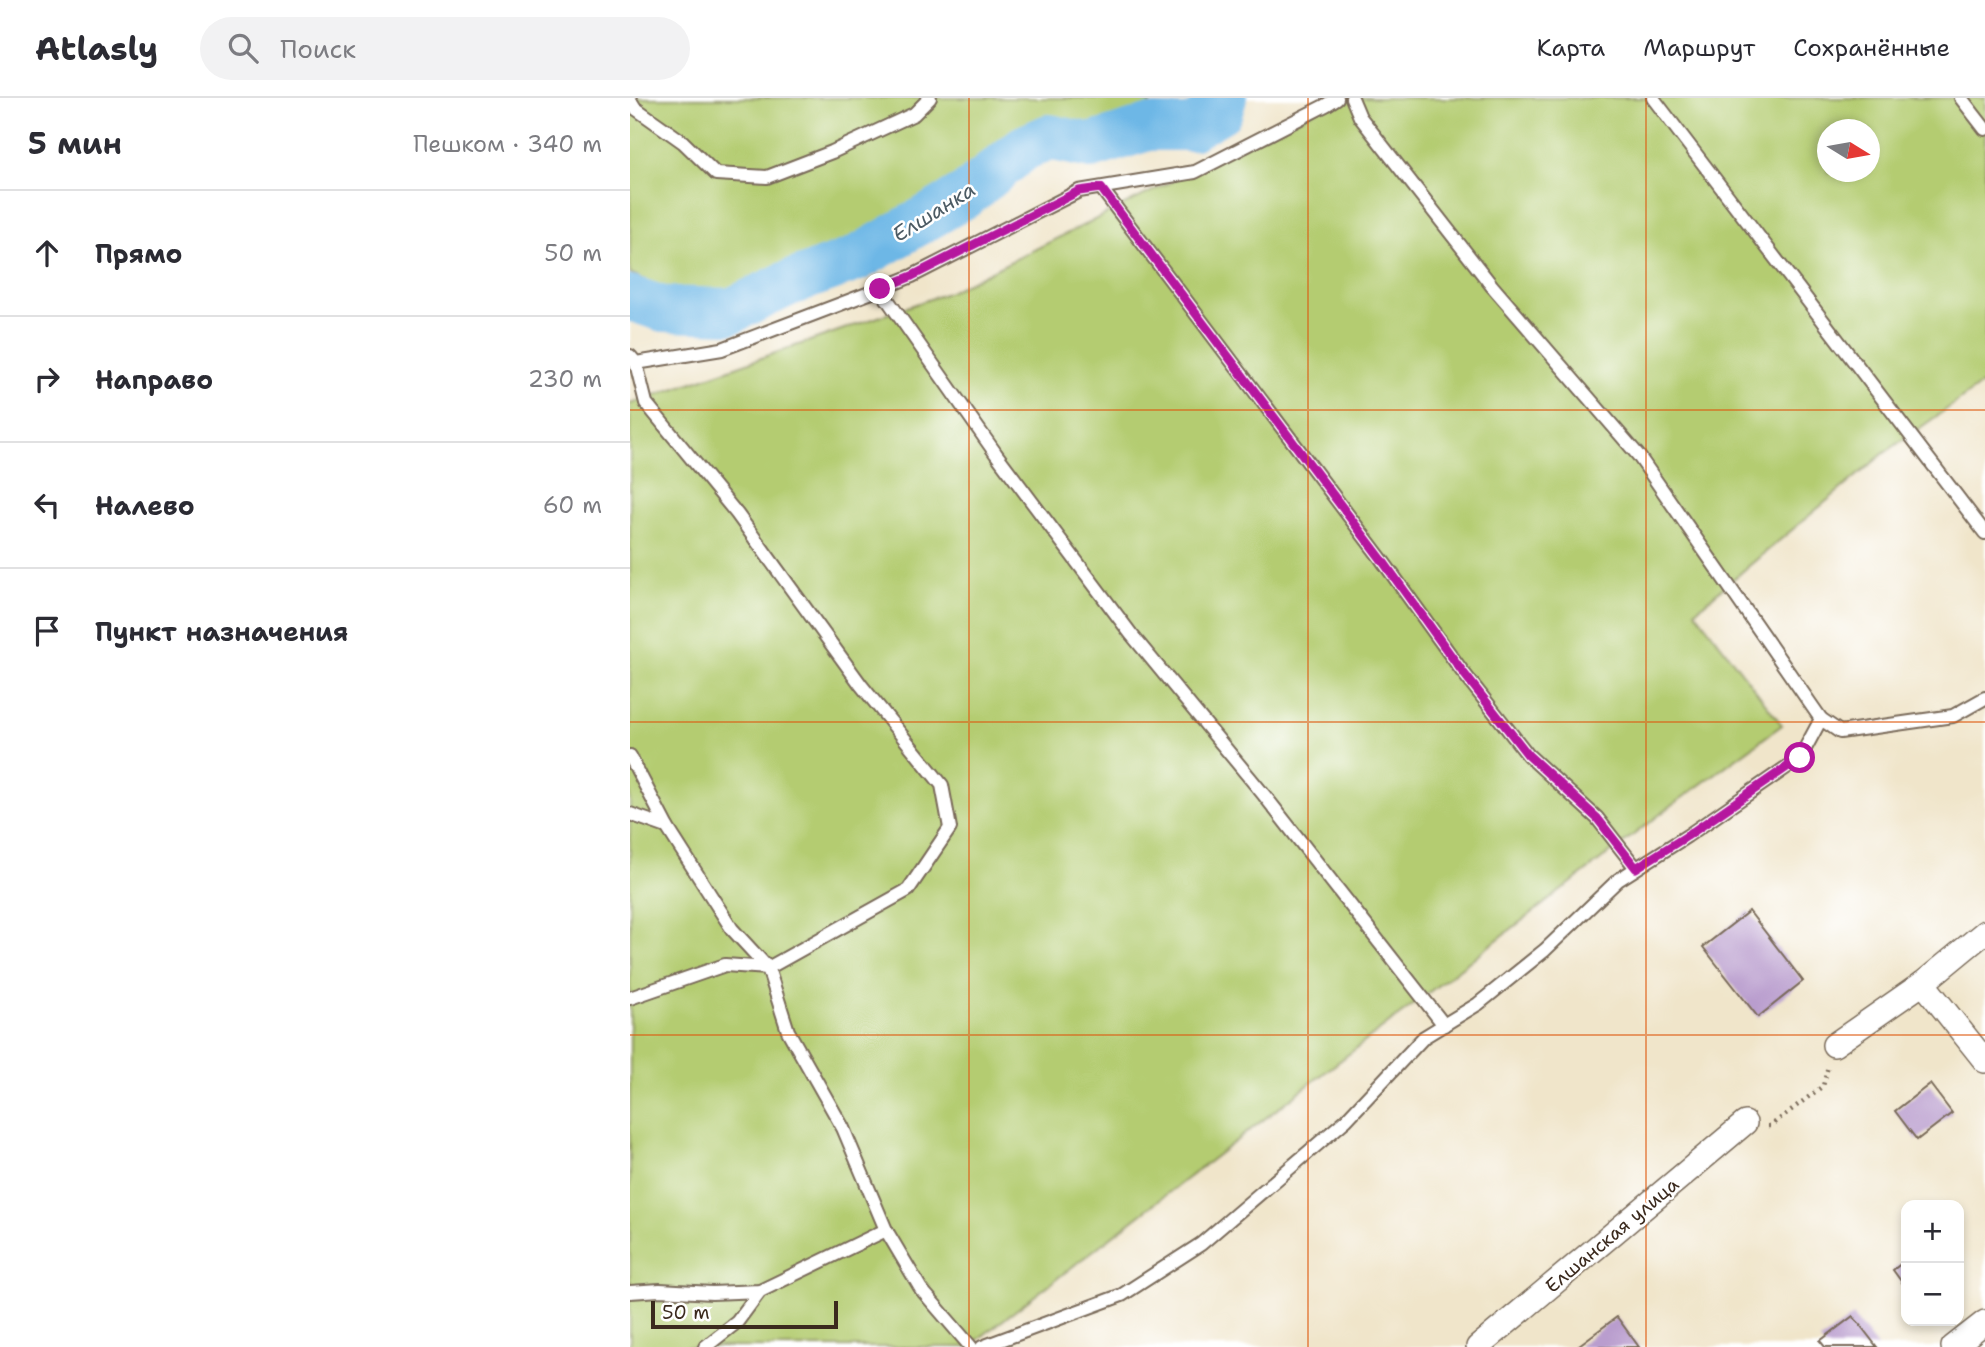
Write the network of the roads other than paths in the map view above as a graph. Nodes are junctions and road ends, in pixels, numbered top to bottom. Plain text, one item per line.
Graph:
1 (930, 98) edge
2 (1337, 98) edge
3 (1352, 98) edge
4 (1653, 98) edge
5 (1961, 98) edge
6 (630, 100) edge
7 (1985, 129) edge
8 (1101, 188) junction
9 (880, 289) junction
10 (633, 360) edge
11 (1985, 533) edge
12 (1985, 698) edge
13 (1821, 719) junction
14 (630, 756) edge
15 (630, 814) edge
16 (667, 827) junction
17 (1636, 868) junction
18 (1985, 932) edge
19 (768, 968) junction
20 (1923, 983) junction
21 (630, 998) edge
22 (1444, 1025) junction
23 (1834, 1045) road end
24 (1985, 1061) edge
25 (1745, 1123) road end
26 (886, 1230) junction
27 (760, 1291) junction
28 (630, 1292) edge
29 (1985, 1322) edge
30 (705, 1347) edge
31 (971, 1347) edge
32 (982, 1347) edge
33 (1478, 1347) edge
34 (1953, 1347) edge

1 - 6 lane
2 - 8 lane
3 - 13 lane
4 - 11 lane
5 - 7 lane
8 - 9 lane
8 - 17 lane
9 - 10 lane
9 - 22 lane
10 - 19 lane
12 - 13 lane
13 - 17 lane
14 - 16 lane
15 - 16 lane
16 - 19 lane
17 - 22 lane
18 - 20 street
19 - 21 lane
19 - 26 lane
20 - 23 street
20 - 24 street
22 - 32 lane
25 - 33 street, Елшанская улица
26 - 27 lane
26 - 31 lane
27 - 28 lane
27 - 30 lane
29 - 34 street

